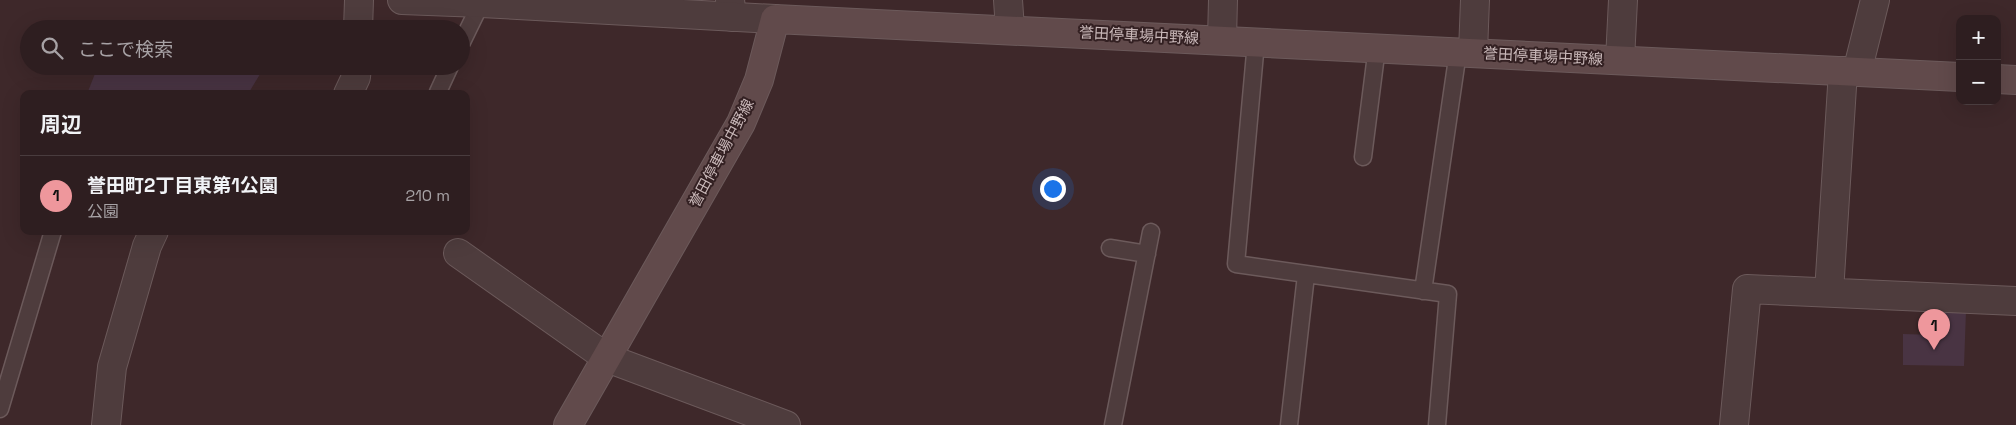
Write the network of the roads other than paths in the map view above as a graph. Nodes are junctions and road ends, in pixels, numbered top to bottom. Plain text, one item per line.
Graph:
1 (359, 0) edge
2 (402, 0) edge
3 (1008, 0) edge
4 (1222, 0) edge
5 (1475, 0) edge
6 (1623, 0) edge
7 (1875, 0) edge
8 (481, 3) junction
9 (731, 9) edge
10 (775, 19) junction
11 (358, 20) edge
12 (470, 26) edge
13 (1010, 29) junction
14 (1222, 40) junction
15 (1256, 42) junction
16 (1377, 47) junction
17 (1465, 52) junction
18 (1620, 60) junction
19 (1850, 72) junction
20 (356, 75) edge
21 (446, 75) edge
22 (1956, 77) edge
23 (2001, 79) edge
24 (2016, 80) edge
25 (350, 90) edge
26 (439, 90) edge
27 (1363, 157) dead end
28 (1151, 232) dead end
29 (52, 235) edge
30 (152, 235) edge
31 (1110, 248) dead end
32 (458, 253) dead end
33 (1147, 254) junction
34 (1306, 276) junction
35 (1423, 291) junction
36 (1829, 292) junction
37 (2016, 301) edge
38 (607, 358) junction
39 (0, 409) edge
40 (106, 425) edge
41 (568, 425) edge
42 (786, 425) edge
43 (1113, 425) edge
44 (1290, 425) edge
45 (1437, 425) edge
46 (1734, 425) edge

1 - 11 street
2 - 8 street
3 - 13 street
4 - 14 street
5 - 17 street
6 - 18 street
7 - 19 street
8 - 9 street
8 - 12 lane
9 - 10 street
10 - 13 main road, 誉田停車場中野線
10 - 38 main road, 誉田停車場中野線
13 - 14 main road, 誉田停車場中野線
14 - 15 main road, 誉田停車場中野線
15 - 16 main road, 誉田停車場中野線
15 - 34 lane
16 - 17 main road, 誉田停車場中野線
16 - 27 lane
17 - 18 main road, 誉田停車場中野線
17 - 35 lane
18 - 19 main road, 誉田停車場中野線
19 - 22 main road, 誉田停車場中野線
19 - 36 street
20 - 25 street
21 - 26 lane
23 - 24 main road
28 - 33 lane
29 - 39 lane
30 - 40 street
31 - 33 lane
32 - 38 street
33 - 43 lane
34 - 35 lane
34 - 44 lane
35 - 45 lane
36 - 37 street
36 - 46 street
38 - 41 main road, 誉田停車場中野線
38 - 42 street

